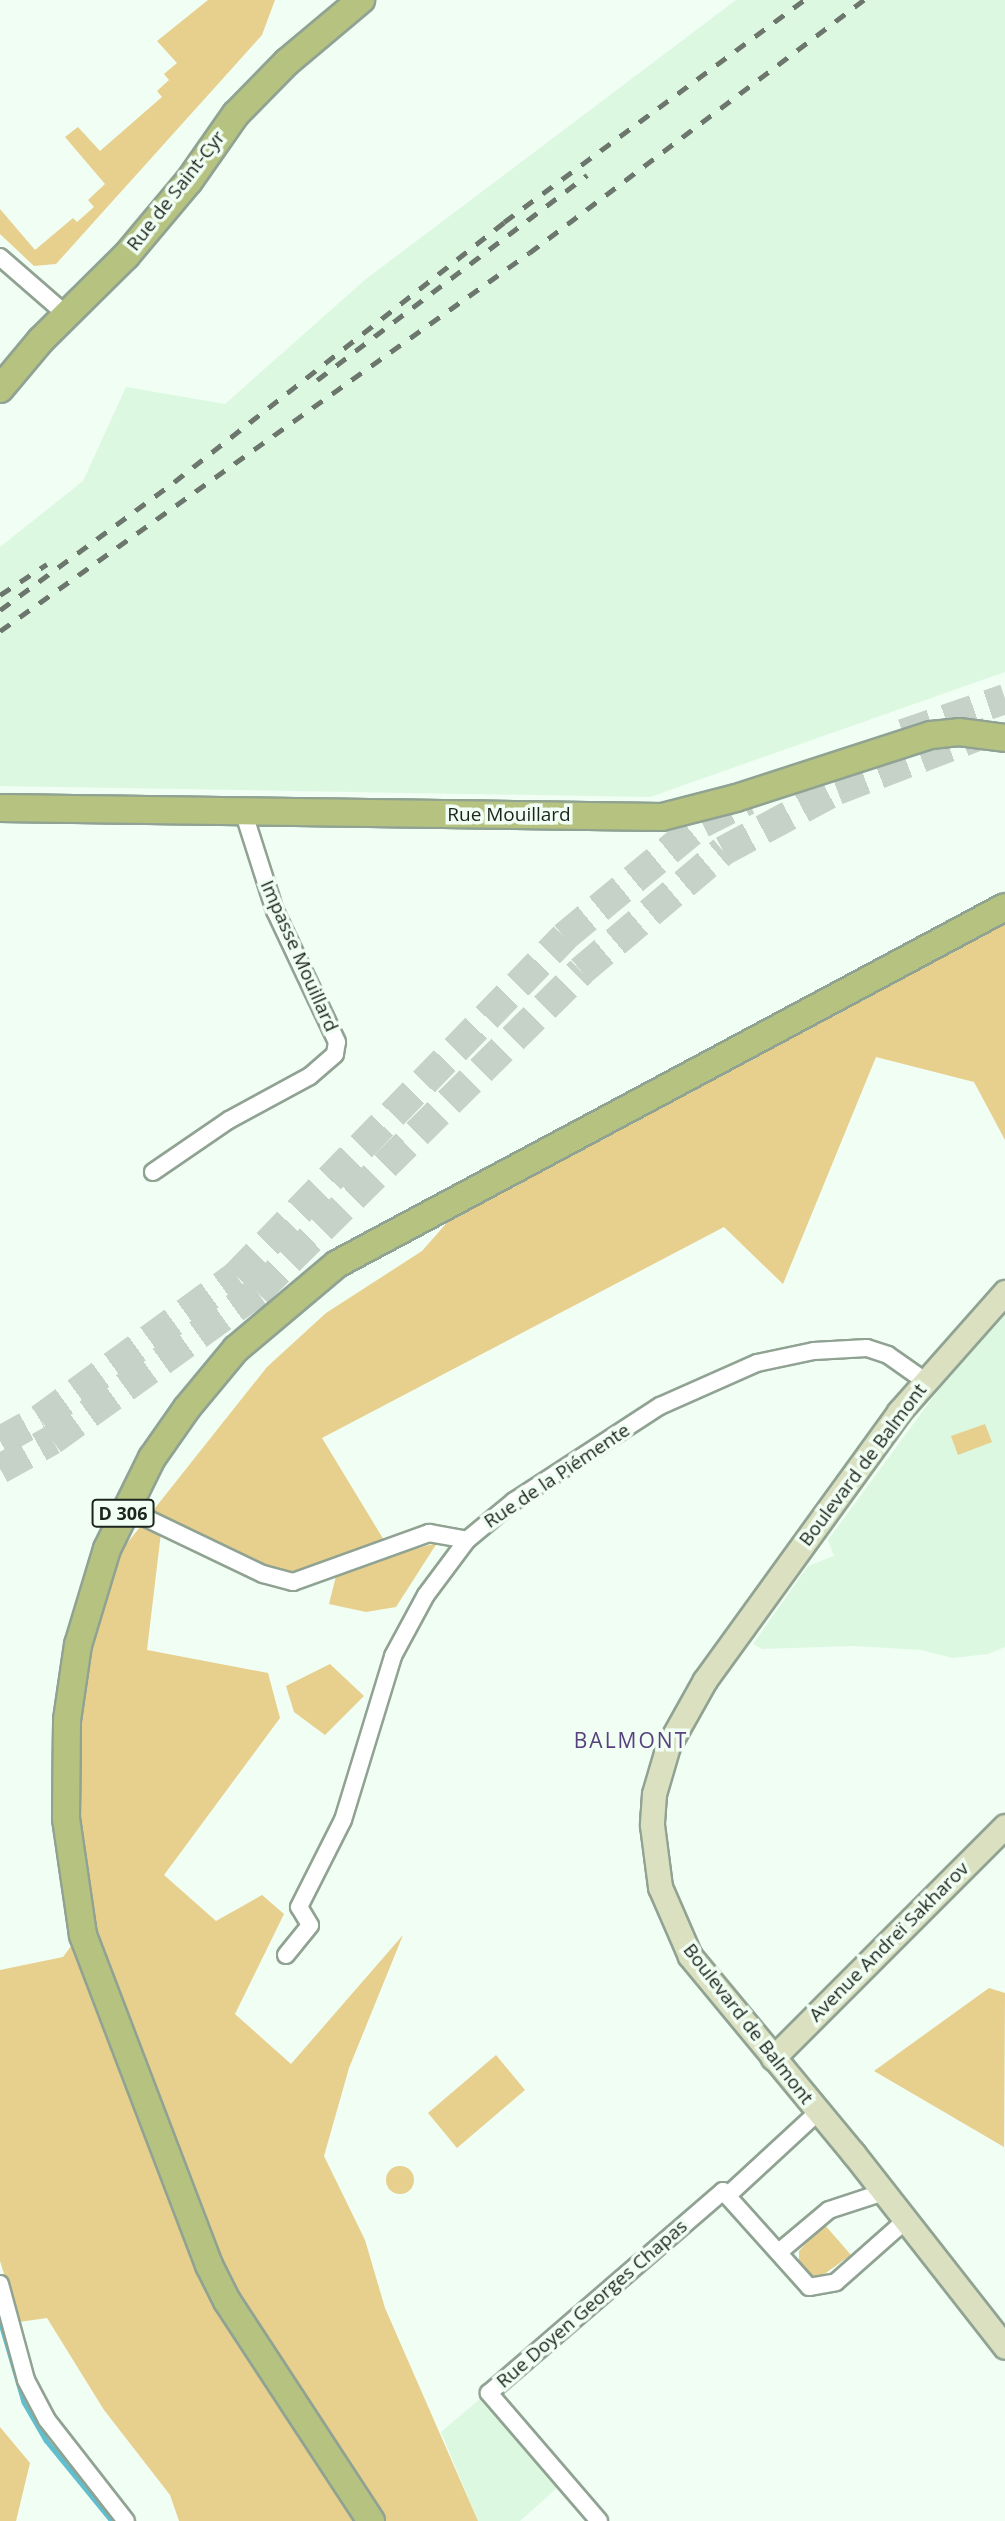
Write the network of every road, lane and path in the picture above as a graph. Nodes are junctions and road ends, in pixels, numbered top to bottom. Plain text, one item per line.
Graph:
1 (361, 0) edge
2 (0, 257) edge
3 (69, 317) junction
4 (0, 389) edge
5 (1005, 738) edge
6 (0, 808) edge
7 (243, 811) junction
8 (1005, 907) edge
9 (153, 1171) dead end
10 (1005, 1292) edge
11 (925, 1381) junction
12 (125, 1508) junction
13 (467, 1540) junction
14 (1005, 1826) edge
15 (286, 1955) dead end
16 (773, 2058) junction
17 (818, 2112) junction
18 (881, 2193) junction
19 (727, 2196) junction
20 (905, 2221) junction
21 (779, 2252) junction
22 (0, 2284) edge
23 (1005, 2347) edge
24 (126, 2521) edge
25 (371, 2521) edge
26 (599, 2521) edge

1 - 3 main road, Rue de Saint-Cyr
2 - 3 street
3 - 4 main road, Rue de Saint-Cyr
5 - 7 main road, Rue Mouillard
6 - 7 main road, Rue Mouillard
7 - 9 street, Impasse Mouillard
8 - 12 main road, D 306
10 - 11 street, Boulevard de Balmont
11 - 13 street, Rue de la Piémente
11 - 16 street, Boulevard de Balmont
12 - 13 street
12 - 25 main road, D 306
13 - 15 street, Rue de la Piémente
14 - 16 street, Avenue Andreï Sakharov
16 - 17 street, Boulevard de Balmont
17 - 18 street, Boulevard de Balmont
17 - 19 street, Rue Doyen Georges Chapas
18 - 20 street, Boulevard de Balmont
18 - 21 street
19 - 21 street
19 - 26 street, Rue Doyen Georges Chapas
20 - 21 street
20 - 23 street, Boulevard de Balmont
22 - 24 street

